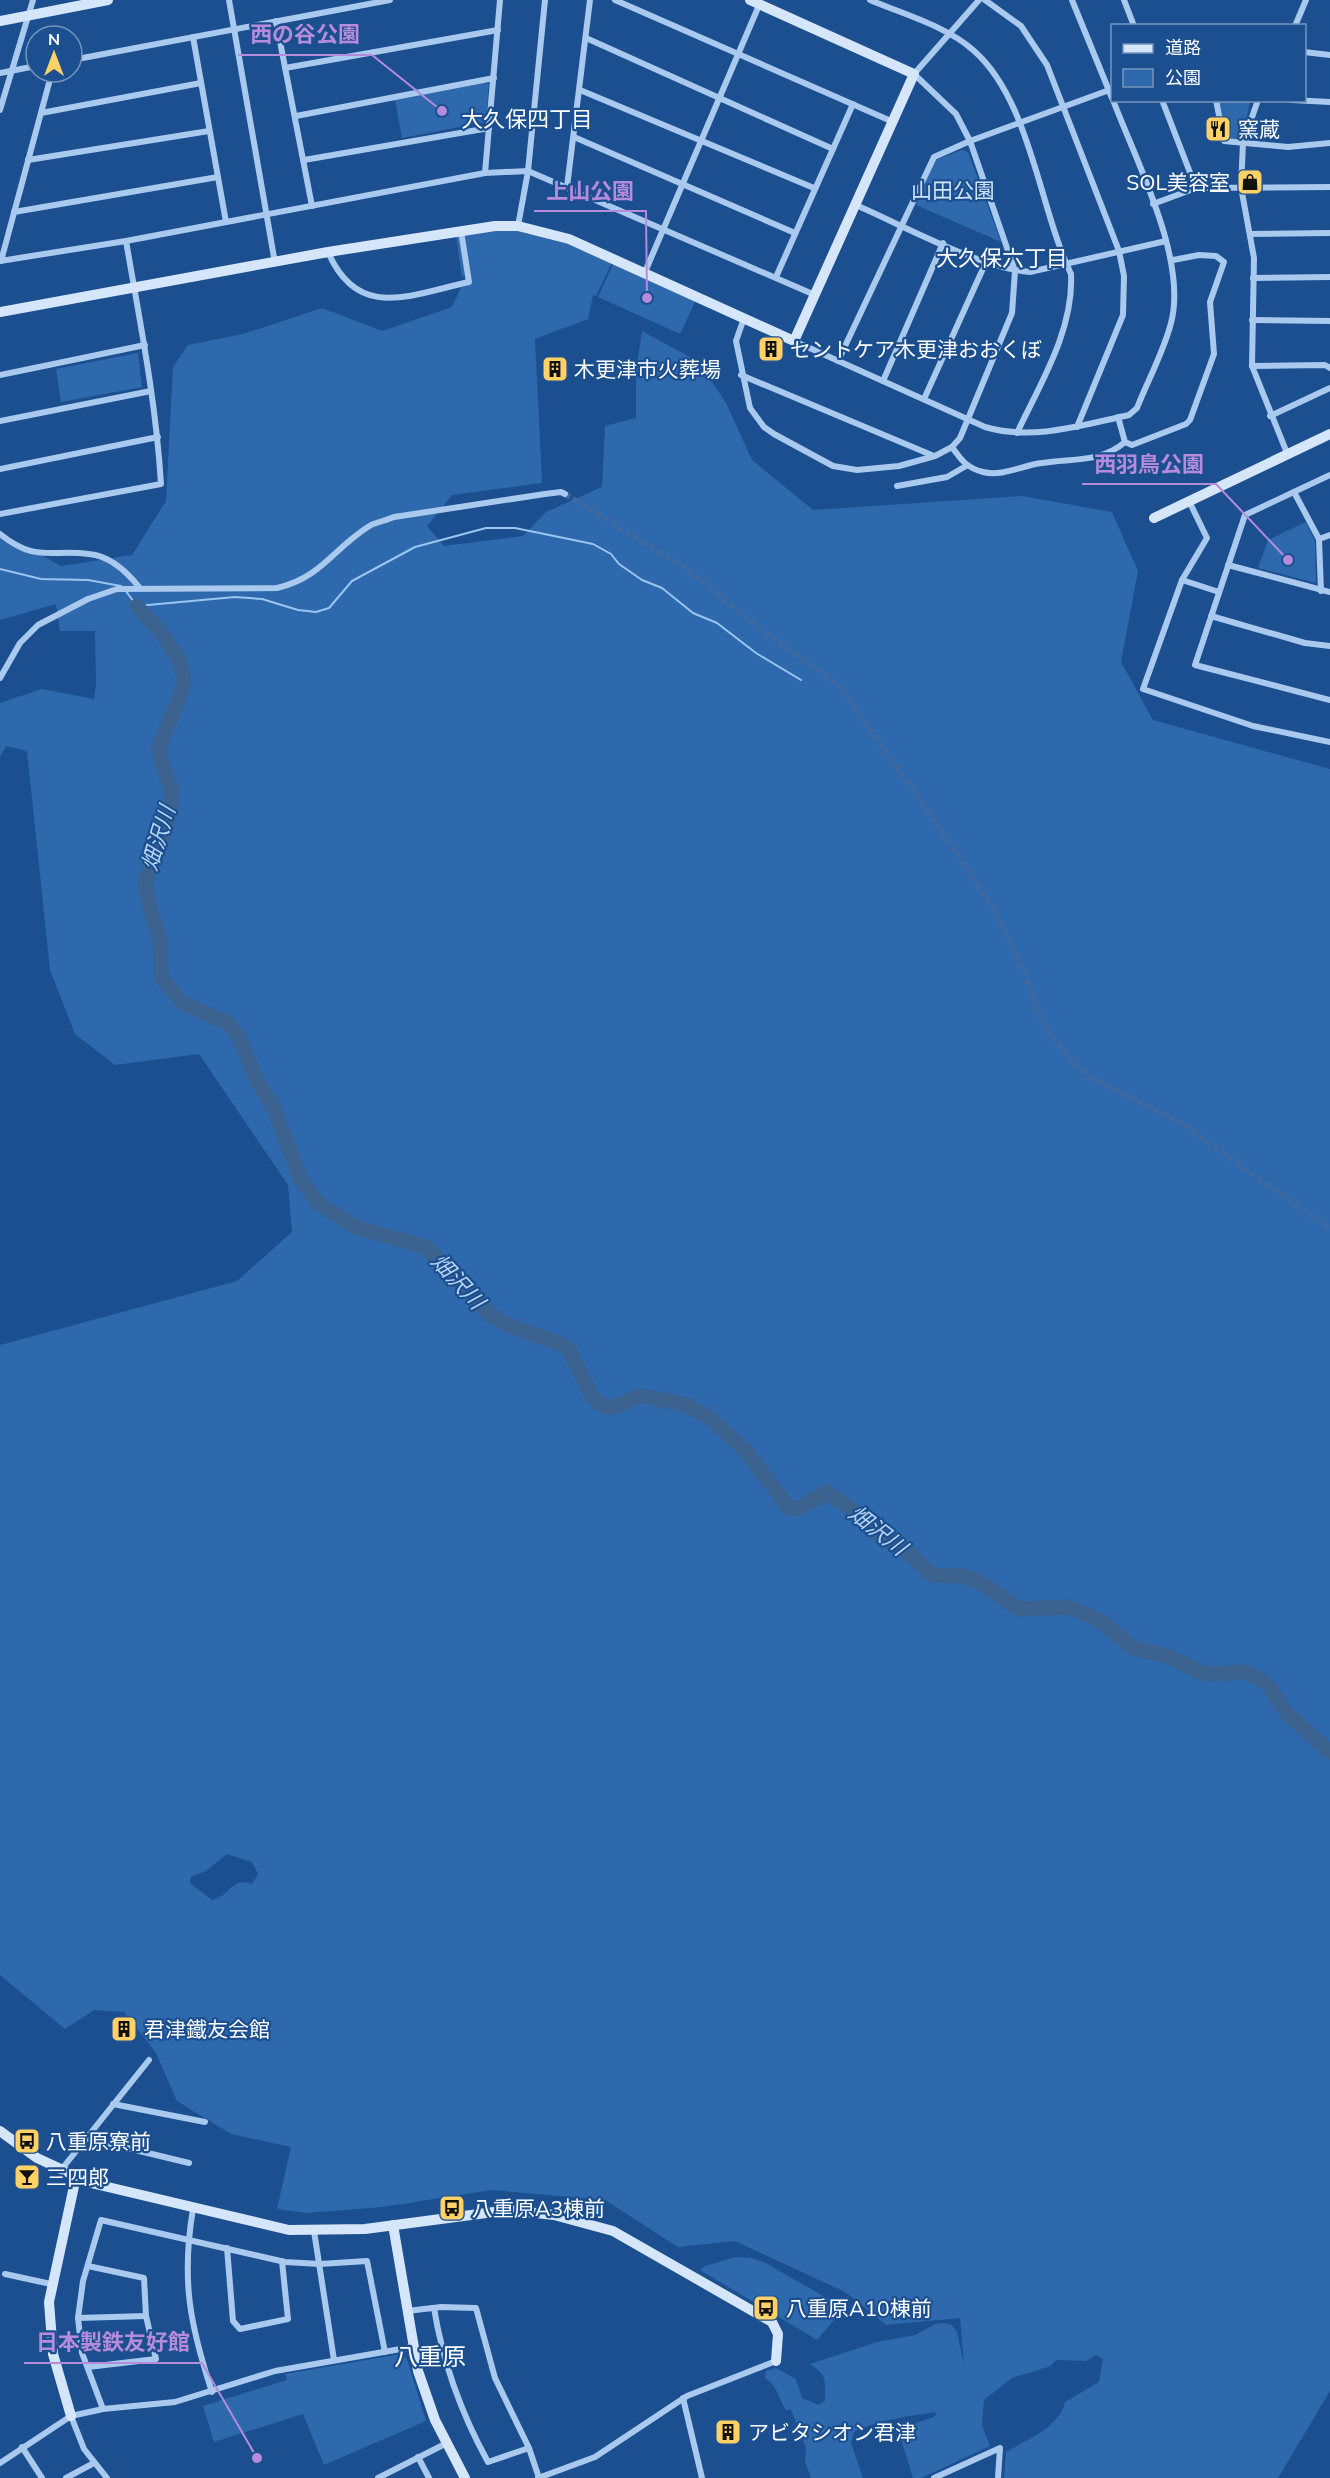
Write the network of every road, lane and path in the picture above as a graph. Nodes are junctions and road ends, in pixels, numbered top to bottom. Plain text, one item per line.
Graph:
1 (33, 0) edge
2 (108, 0) edge
3 (229, 0) edge
4 (388, 0) edge
5 (500, 0) edge
6 (545, 0) edge
7 (590, 0) edge
8 (615, 0) edge
9 (870, 0) edge
10 (979, 0) edge
11 (985, 0) edge
12 (1072, 0) edge
13 (1124, 0) edge
14 (1306, 0) edge
15 (757, 1) edge
16 (27, 16) junction
17 (0, 21) edge
18 (276, 21) junction
19 (1133, 24) edge
20 (1296, 24) edge
21 (235, 29) junction
22 (498, 30) junction
23 (949, 34) junction
24 (193, 37) junction
25 (586, 38) junction
26 (1306, 52) edge
27 (738, 54) junction
28 (1330, 55) edge
29 (84, 58) edge
30 (24, 68) edge
31 (285, 68) junction
32 (12, 71) junction
33 (0, 73) edge
34 (914, 74) junction
35 (494, 78) junction
36 (201, 83) junction
37 (49, 84) edge
38 (1111, 89) edge
39 (580, 90) junction
40 (720, 98) junction
41 (1306, 101) edge
42 (1114, 102) edge
43 (1163, 102) edge
44 (1216, 102) edge
45 (1257, 102) edge
46 (1330, 102) edge
47 (853, 104) junction
48 (1063, 107) junction
49 (0, 110) edge
50 (41, 113) junction
51 (296, 116) junction
52 (891, 121) junction
53 (1019, 124) junction
54 (489, 128) junction
55 (209, 131) junction
56 (574, 137) junction
57 (701, 141) junction
58 (970, 141) junction
59 (1243, 143) junction
60 (1330, 143) edge
61 (832, 148) junction
62 (28, 160) junction
63 (304, 160) junction
64 (528, 171) junction
65 (485, 173) junction
66 (218, 177) junction
67 (682, 184) junction
68 (567, 187) junction
69 (1241, 187) junction
70 (1330, 187) edge
71 (814, 188) junction
72 (1196, 189) junction
73 (1153, 204) junction
74 (856, 205) junction
75 (312, 206) junction
76 (14, 212) junction
77 (266, 215) junction
78 (226, 222) junction
79 (901, 224) junction
80 (518, 226) junction
81 (662, 229) junction
82 (461, 231) junction
83 (795, 233) junction
84 (1330, 233) edge
85 (1250, 234) junction
86 (126, 241) junction
87 (1166, 241) junction
88 (943, 243) junction
89 (1119, 250) junction
90 (328, 252) junction
91 (1173, 260) junction
92 (0, 261) edge
93 (986, 262) junction
94 (276, 263) junction
95 (1066, 264) junction
96 (1015, 271) junction
97 (645, 272) junction
98 (776, 277) junction
99 (1330, 277) edge
100 (1253, 278) junction
101 (134, 289) junction
102 (816, 295) junction
103 (0, 312) edge
104 (744, 318) junction
105 (1252, 320) junction
106 (1330, 321) edge
107 (794, 341) junction
108 (145, 345) junction
109 (838, 361) junction
110 (1252, 366) junction
111 (1330, 368) edge
112 (0, 375) edge
113 (741, 375) junction
114 (883, 381) junction
115 (1330, 388) edge
116 (151, 391) junction
117 (924, 399) junction
118 (1270, 416) junction
119 (969, 417) junction
120 (1118, 417) junction
121 (0, 421) edge
122 (1077, 427) junction
123 (1017, 433) junction
124 (1330, 434) edge
125 (158, 437) junction
126 (1125, 442) junction
127 (952, 447) junction
128 (1287, 453) junction
129 (935, 456) junction
130 (966, 466) junction
131 (0, 469) edge
132 (1330, 475) edge
133 (897, 486) dead end
134 (1294, 492) junction
135 (565, 494) tunnel mouth
136 (1189, 501) junction
137 (0, 514) edge
138 (1154, 518) dead end
139 (0, 534) edge
140 (1330, 535) edge
141 (1320, 539) junction
142 (1228, 565) junction
143 (1182, 580) junction
144 (139, 587) junction
145 (1321, 591) junction
146 (1219, 592) junction
147 (1330, 592) edge
148 (1211, 616) junction
149 (1330, 646) edge
150 (0, 678) edge
151 (1330, 700) edge
152 (1330, 742) edge
153 (149, 2060) dead end
154 (113, 2104) junction
155 (205, 2122) dead end
156 (0, 2130) edge
157 (86, 2138) junction
158 (189, 2163) dead end
159 (60, 2171) junction
160 (76, 2177) junction
161 (193, 2209) junction
162 (393, 2225) junction
163 (315, 2231) junction
164 (188, 2239) junction
165 (227, 2248) junction
166 (282, 2261) junction
167 (320, 2264) junction
168 (88, 2266) junction
169 (5, 2274) dead end
170 (51, 2284) junction
171 (434, 2308) junction
172 (406, 2311) junction
173 (146, 2316) junction
174 (78, 2318) junction
175 (412, 2347) junction
176 (385, 2352) junction
177 (334, 2360) junction
178 (776, 2361) joint
179 (88, 2367) junction
180 (212, 2392) junction
181 (683, 2398) junction
182 (103, 2409) junction
183 (71, 2416) junction
184 (447, 2443) junction
185 (22, 2447) junction
186 (529, 2448) junction
187 (418, 2457) junction
188 (0, 2463) edge
189 (94, 2463) junction
190 (42, 2478) edge
191 (66, 2478) edge
192 (107, 2478) edge
193 (378, 2478) edge
194 (429, 2478) edge
195 (465, 2478) edge
196 (538, 2478) edge
197 (702, 2478) edge
198 (934, 2478) edge
199 (998, 2478) edge

1 - 16 street
2 - 16 street
3 - 21 street
4 - 18 street
5 - 22 street
6 - 64 street
7 - 25 street
8 - 27 street
9 - 23 street
10 - 23 street
11 - 48 street
12 - 38 street
13 - 19 street
14 - 20 street
15 - 27 street
15 - 34 street
16 - 17 street
16 - 32 street
18 - 21 street
18 - 31 street
21 - 24 street
21 - 77 street
22 - 31 street
22 - 35 street
23 - 34 street
23 - 53 street
24 - 29 street
24 - 36 street
25 - 39 street
25 - 40 street
26 - 28 street
27 - 40 street
27 - 47 street
30 - 32 street
31 - 51 street
32 - 33 street
32 - 49 street
34 - 52 street
34 - 58 street
35 - 51 street
35 - 54 street
36 - 50 street
36 - 55 street
37 - 50 street
38 - 48 street
39 - 56 street
39 - 57 street
40 - 57 street
40 - 61 street
41 - 46 street
42 - 73 street
43 - 72 street
44 - 59 street
45 - 59 street
47 - 52 street
47 - 61 street
48 - 53 street
48 - 89 street
50 - 62 street
51 - 63 street
52 - 74 street
53 - 58 street
53 - 95 street
54 - 63 street
54 - 65 street
55 - 62 street
55 - 66 street
56 - 67 street
56 - 68 street
57 - 67 street
57 - 71 street
58 - 79 street
58 - 96 street
59 - 60 street
59 - 69 street
61 - 71 street
62 - 76 street
63 - 75 street
64 - 65 street
64 - 68 street
64 - 80 street
65 - 75 street
66 - 76 street
66 - 78 street
67 - 81 street
67 - 83 street
68 - 81 street
69 - 70 street
69 - 72 street
69 - 85 street
71 - 83 street
72 - 73 street
73 - 87 street
74 - 79 street
74 - 102 street
75 - 77 street
76 - 92 street
77 - 78 street
77 - 94 street
78 - 86 street
79 - 88 street
79 - 109 street
80 - 82 street
80 - 97 street
81 - 97 street
81 - 98 street
82 - 90 street
82 - 90 street
83 - 98 street
84 - 85 street
85 - 100 street
86 - 92 street
86 - 101 street
87 - 89 street
87 - 91 street
88 - 93 street
88 - 114 street
89 - 95 street
89 - 122 street
90 - 94 street
91 - 120 street
91 - 126 street
93 - 96 street
93 - 117 street
94 - 101 street
95 - 96 street
95 - 123 street
96 - 119 street
97 - 104 street
98 - 102 street
99 - 100 street
100 - 105 street
101 - 103 street
101 - 108 street
102 - 107 street
104 - 107 street
104 - 113 street
105 - 106 street
105 - 110 street
107 - 109 street
108 - 112 street
108 - 116 street
109 - 114 street
110 - 111 street
110 - 118 street
113 - 129 street
113 - 129 street
114 - 117 street
115 - 118 street
116 - 121 street
116 - 125 street
117 - 119 street
118 - 128 street
119 - 123 street
119 - 127 street
120 - 122 street
120 - 126 street
122 - 123 street
124 - 128 street
125 - 131 street
125 - 137 street
126 - 130 street
127 - 129 street
127 - 130 street
128 - 136 street
130 - 133 street
132 - 134 street
134 - 141 street
134 - 142 street
135 - 144 street
136 - 138 street
136 - 143 street
139 - 144 street
140 - 141 street
141 - 145 street
142 - 145 street
142 - 146 street
143 - 146 street
143 - 152 street
144 - 150 street
145 - 147 street
146 - 148 street
148 - 149 street
148 - 151 street
153 - 154 street
154 - 155 street
154 - 157 street
156 - 159 street
157 - 158 street
157 - 159 street
159 - 160 street
160 - 161 street
160 - 170 street
161 - 163 street
161 - 164 street
162 - 163 street
162 - 172 street
162 - 178 street
163 - 167 street
164 - 165 street
164 - 168 street
164 - 180 street
165 - 166 street
165 - 166 street
166 - 167 street
167 - 176 street
167 - 177 street
168 - 173 street
168 - 174 street
169 - 170 street
170 - 183 street
171 - 172 street
171 - 186 street
171 - 186 street
172 - 175 street
173 - 174 street
173 - 179 street
174 - 179 street
175 - 176 street
175 - 184 street
176 - 177 street
177 - 180 street
178 - 181 street
179 - 182 street
180 - 182 street
181 - 196 street
181 - 197 street
182 - 183 street
183 - 185 street
183 - 189 street
184 - 187 street
184 - 195 street
185 - 188 street
185 - 190 street
186 - 196 street
187 - 193 street
187 - 194 street
189 - 191 street
189 - 192 street
198 - 199 street

